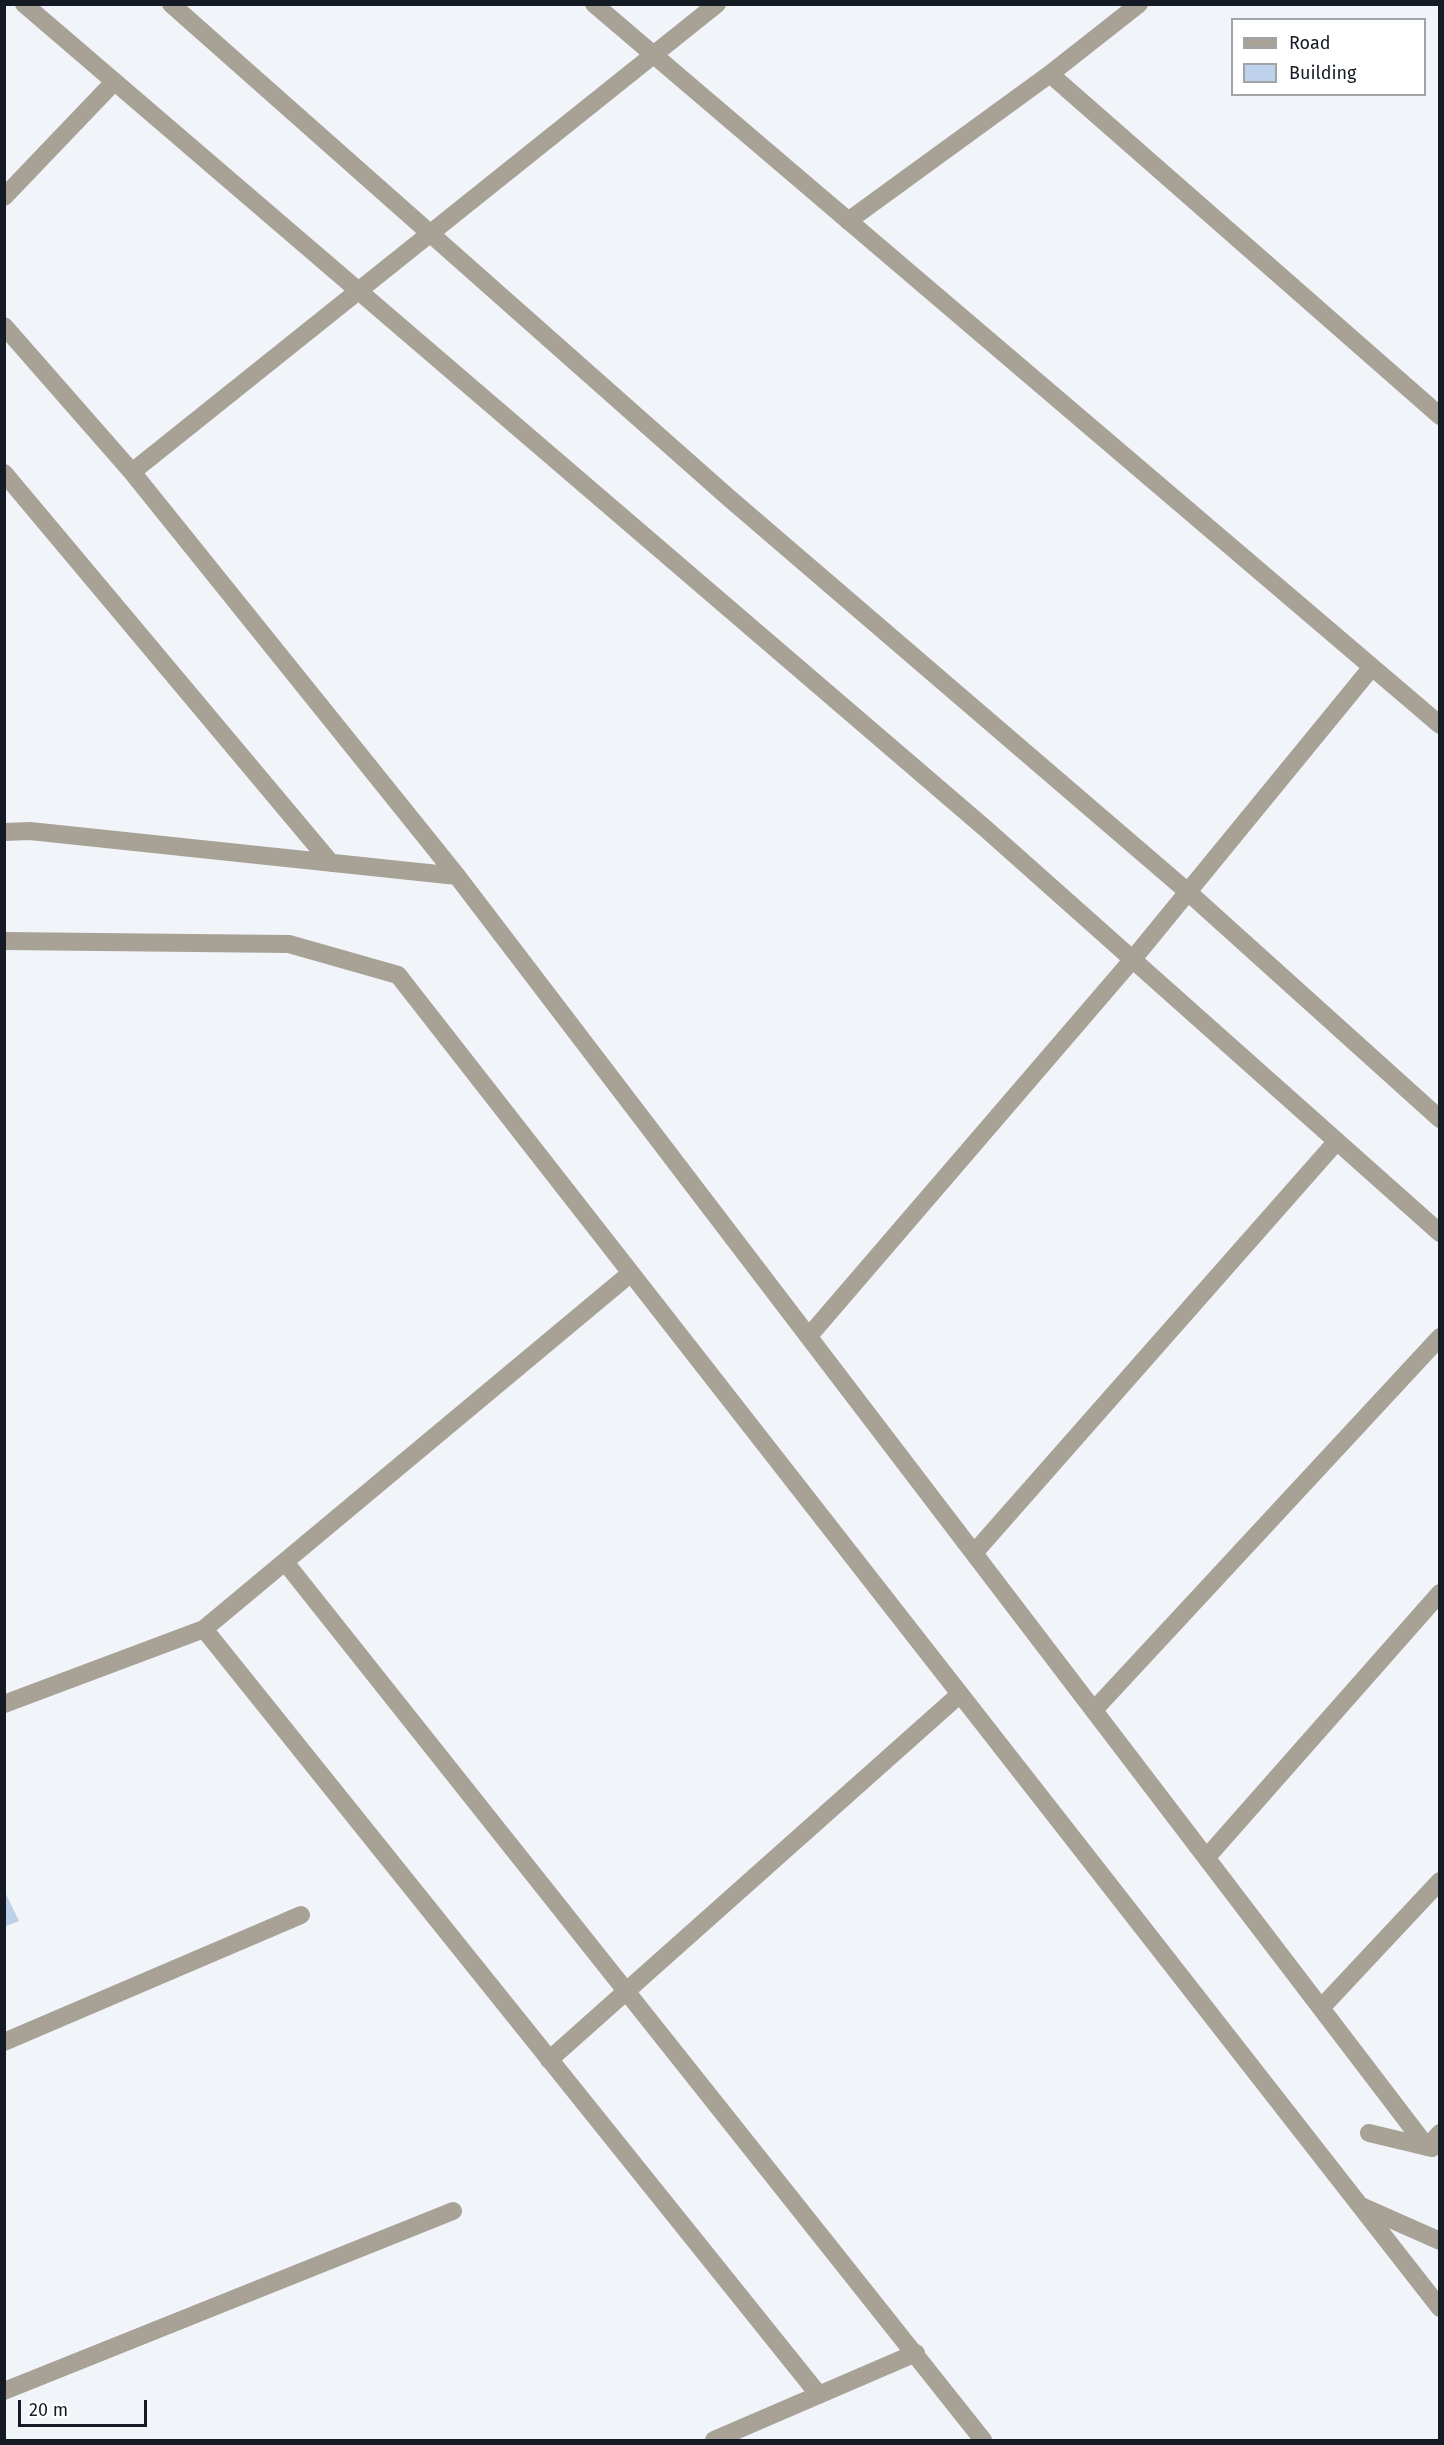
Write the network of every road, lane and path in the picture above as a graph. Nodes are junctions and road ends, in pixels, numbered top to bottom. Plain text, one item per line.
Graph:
1 (24, 4) edge
2 (171, 4) edge
3 (594, 4) edge
4 (717, 4) edge
5 (1139, 4) edge
6 (653, 55) junction
7 (1050, 74) junction
8 (114, 82) junction
9 (4, 197) edge
10 (848, 221) junction
11 (432, 234) junction
12 (359, 291) junction
13 (4, 326) edge
14 (1440, 416) edge
15 (4, 472) edge
16 (132, 472) junction
17 (1372, 667) junction
18 (1440, 725) edge
19 (4, 832) edge
20 (331, 863) junction
21 (457, 876) junction
22 (1188, 892) junction
23 (4, 941) edge
24 (1133, 959) junction
25 (1440, 1119) edge
26 (1337, 1141) junction
27 (1440, 1233) edge
28 (631, 1274) junction
29 (809, 1336) junction
30 (1440, 1337) edge
31 (974, 1553) junction
32 (285, 1562) junction
33 (1440, 1593) edge
34 (204, 1629) junction
35 (959, 1695) junction
36 (4, 1704) edge
37 (1094, 1710) junction
38 (1207, 1857) junction
39 (1440, 1881) edge
40 (301, 1915) dead end
41 (627, 1991) junction
42 (1321, 2008) junction
43 (4, 2042) edge
44 (549, 2060) junction
45 (1369, 2133) dead end
46 (1440, 2133) edge
47 (1433, 2148) edge
48 (1357, 2204) junction
49 (453, 2211) dead end
50 (1440, 2241) edge
51 (1440, 2308) edge
52 (916, 2354) junction
53 (4, 2391) edge
54 (819, 2395) junction
55 (714, 2440) edge
56 (983, 2440) edge

1 - 8 street
2 - 11 street
3 - 6 street
4 - 6 street
5 - 7 street
6 - 10 street
6 - 11 street
7 - 10 street
7 - 14 street
8 - 9 street
8 - 12 street
10 - 17 street
11 - 12 street
11 - 22 street
12 - 16 street
12 - 24 street
13 - 16 street
15 - 20 street
16 - 21 street
17 - 18 street
17 - 22 street
19 - 20 street
20 - 21 street
21 - 29 street
22 - 24 street
22 - 25 street
23 - 28 street
24 - 26 street
24 - 29 street
26 - 27 street
26 - 31 street
28 - 32 street
28 - 35 street
29 - 31 street
30 - 37 street
31 - 37 street
32 - 34 street
32 - 41 street
33 - 38 street
34 - 36 street
34 - 44 street
35 - 41 street
35 - 48 street
37 - 38 street
38 - 42 street
39 - 42 street
40 - 43 street
41 - 44 street
41 - 52 street
42 - 47 street
44 - 54 street
45 - 47 street
46 - 47 street
48 - 50 street
48 - 51 street
49 - 53 street
52 - 54 street
52 - 56 street
54 - 55 street

